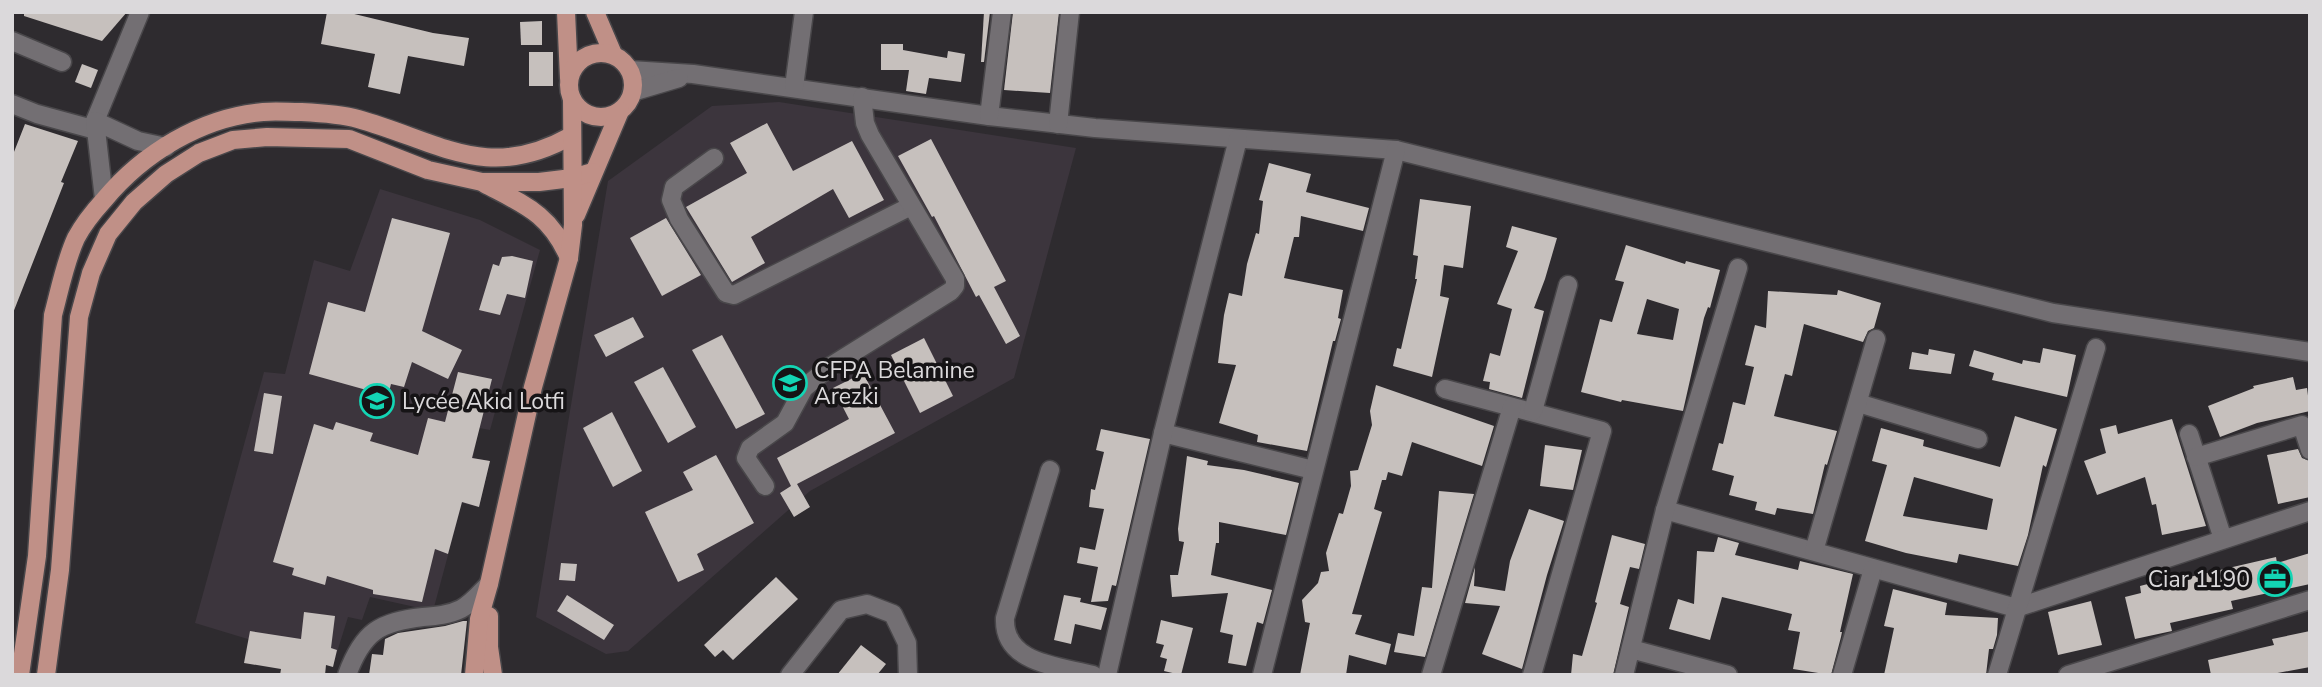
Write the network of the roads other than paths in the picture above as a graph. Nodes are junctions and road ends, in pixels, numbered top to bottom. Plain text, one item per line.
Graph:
1 (140, 12) edge
2 (566, 12) edge
3 (596, 12) edge
4 (804, 12) edge
5 (1002, 12) edge
6 (1070, 12) edge
7 (12, 41) edge
8 (613, 54) junction
9 (62, 62) dead end
10 (630, 70) junction
11 (693, 74) junction
12 (569, 78) junction
13 (794, 87) junction
14 (632, 92) junction
15 (862, 97) junction
16 (572, 99) junction
17 (12, 104) edge
18 (620, 111) junction
19 (989, 116) junction
20 (1058, 124) junction
21 (95, 125) junction
22 (572, 136) junction
23 (1238, 139) junction
24 (166, 147) junction
25 (1396, 150) junction
26 (714, 158) dead end
27 (593, 172) junction
28 (572, 178) junction
29 (482, 182) junction
30 (104, 199) junction
31 (911, 205) junction
32 (573, 225) junction
33 (569, 258) junction
34 (1738, 268) dead end
35 (1568, 285) dead end
36 (1877, 339) dead end
37 (2096, 348) dead end
38 (2310, 352) edge
39 (1445, 388) dead end
40 (1858, 403) junction
41 (1512, 407) junction
42 (1533, 411) junction
43 (1163, 433) junction
44 (2189, 434) dead end
45 (1978, 439) dead end
46 (2310, 450) edge
47 (2196, 457) junction
48 (1050, 470) dead end
49 (1313, 470) junction
50 (765, 486) dead end
51 (1665, 510) junction
52 (2310, 511) edge
53 (2223, 539) junction
54 (1814, 551) junction
55 (1873, 569) junction
56 (489, 584) junction
57 (2310, 600) edge
58 (2016, 608) junction
59 (1630, 649) junction
60 (20, 675) edge
61 (46, 675) edge
62 (348, 675) edge
63 (474, 675) edge
64 (493, 675) edge
65 (790, 675) edge
66 (908, 675) edge
67 (1094, 675) edge
68 (1107, 675) edge
69 (1262, 675) edge
70 (1431, 675) edge
71 (1532, 675) edge
72 (1624, 675) edge
73 (1728, 675) edge
74 (1842, 675) edge
75 (1997, 675) edge
76 (2068, 675) edge

1 - 21 street
2 - 12 main road
3 - 8 main road
4 - 13 street
5 - 19 street
6 - 20 street
7 - 9 street
8 - 10 main road
8 - 12 main road
10 - 11 street
10 - 14 main road
11 - 13 street
11 - 14 street
12 - 16 main road
13 - 15 street
14 - 18 main road
15 - 19 street
15 - 31 street
16 - 18 main road
16 - 22 main road
17 - 21 street
18 - 27 main road
19 - 20 street
20 - 23 street
21 - 24 street
21 - 30 street
22 - 24 main road
22 - 28 main road
23 - 25 street
23 - 43 street
24 - 30 main road
25 - 38 street
25 - 49 street
26 - 31 street
27 - 28 main road
27 - 32 main road
28 - 29 main road
28 - 32 main road
29 - 33 main road
29 - 61 main road
30 - 60 main road
31 - 50 street
32 - 33 main road
33 - 56 main road
34 - 51 street
35 - 42 street
36 - 40 street
37 - 58 street
39 - 41 street
40 - 45 street
40 - 54 street
41 - 42 street
41 - 70 street
42 - 71 street
43 - 49 street
43 - 68 street
44 - 47 street
46 - 47 street
47 - 53 street
48 - 67 street
49 - 69 street
51 - 54 street
51 - 59 street
52 - 53 street
53 - 58 street
54 - 55 street
55 - 58 street
55 - 74 street
56 - 62 street
56 - 63 main road
56 - 64 main road
57 - 76 street
58 - 75 street
59 - 72 street
59 - 73 street
65 - 66 street

